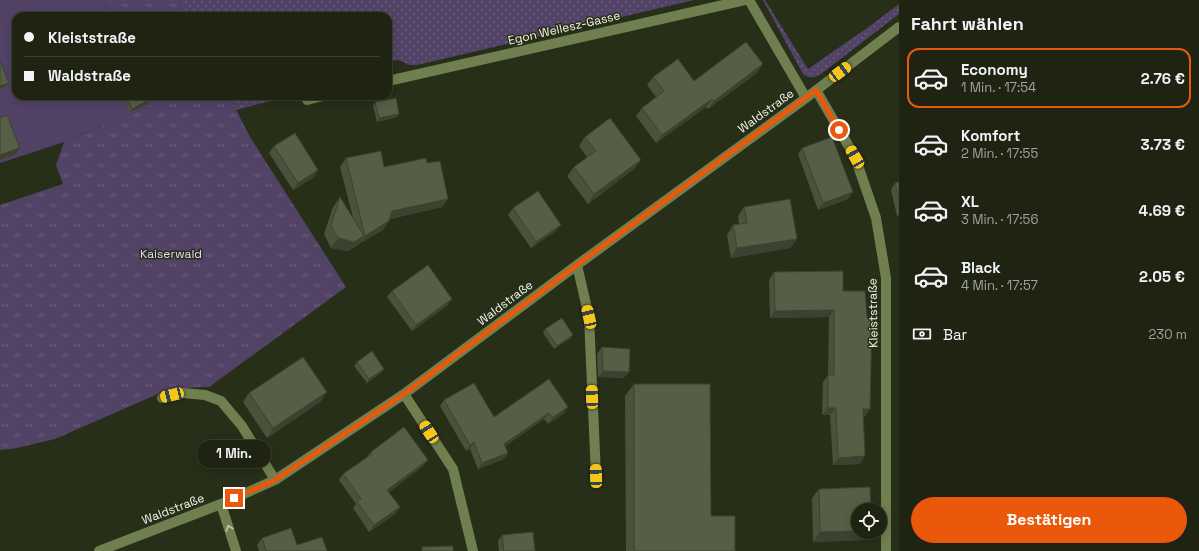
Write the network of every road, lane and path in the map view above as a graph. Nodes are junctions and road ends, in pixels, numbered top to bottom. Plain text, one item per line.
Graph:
1 (745, 0) edge
2 (749, 0) edge
3 (899, 27) edge
4 (392, 80) edge
5 (816, 90) junction
6 (806, 98) junction
7 (577, 265) junction
8 (404, 394) junction
9 (162, 398) dead end
10 (596, 476) dead end
11 (275, 480) junction
12 (221, 504) junction
13 (99, 551) edge
14 (236, 551) edge
15 (473, 551) edge
16 (886, 551) edge

1 - 4 street, Egon Wellesz-Gasse
2 - 6 street
3 - 5 street, Waldstraße
5 - 6 street, Waldstraße
5 - 16 street, Kleiststraße
6 - 7 street, Waldstraße
7 - 8 street, Waldstraße
7 - 10 street
8 - 11 street, Waldstraße
8 - 15 street
9 - 11 street
11 - 12 street, Waldstraße
12 - 13 street, Waldstraße
14 -> 12 street

